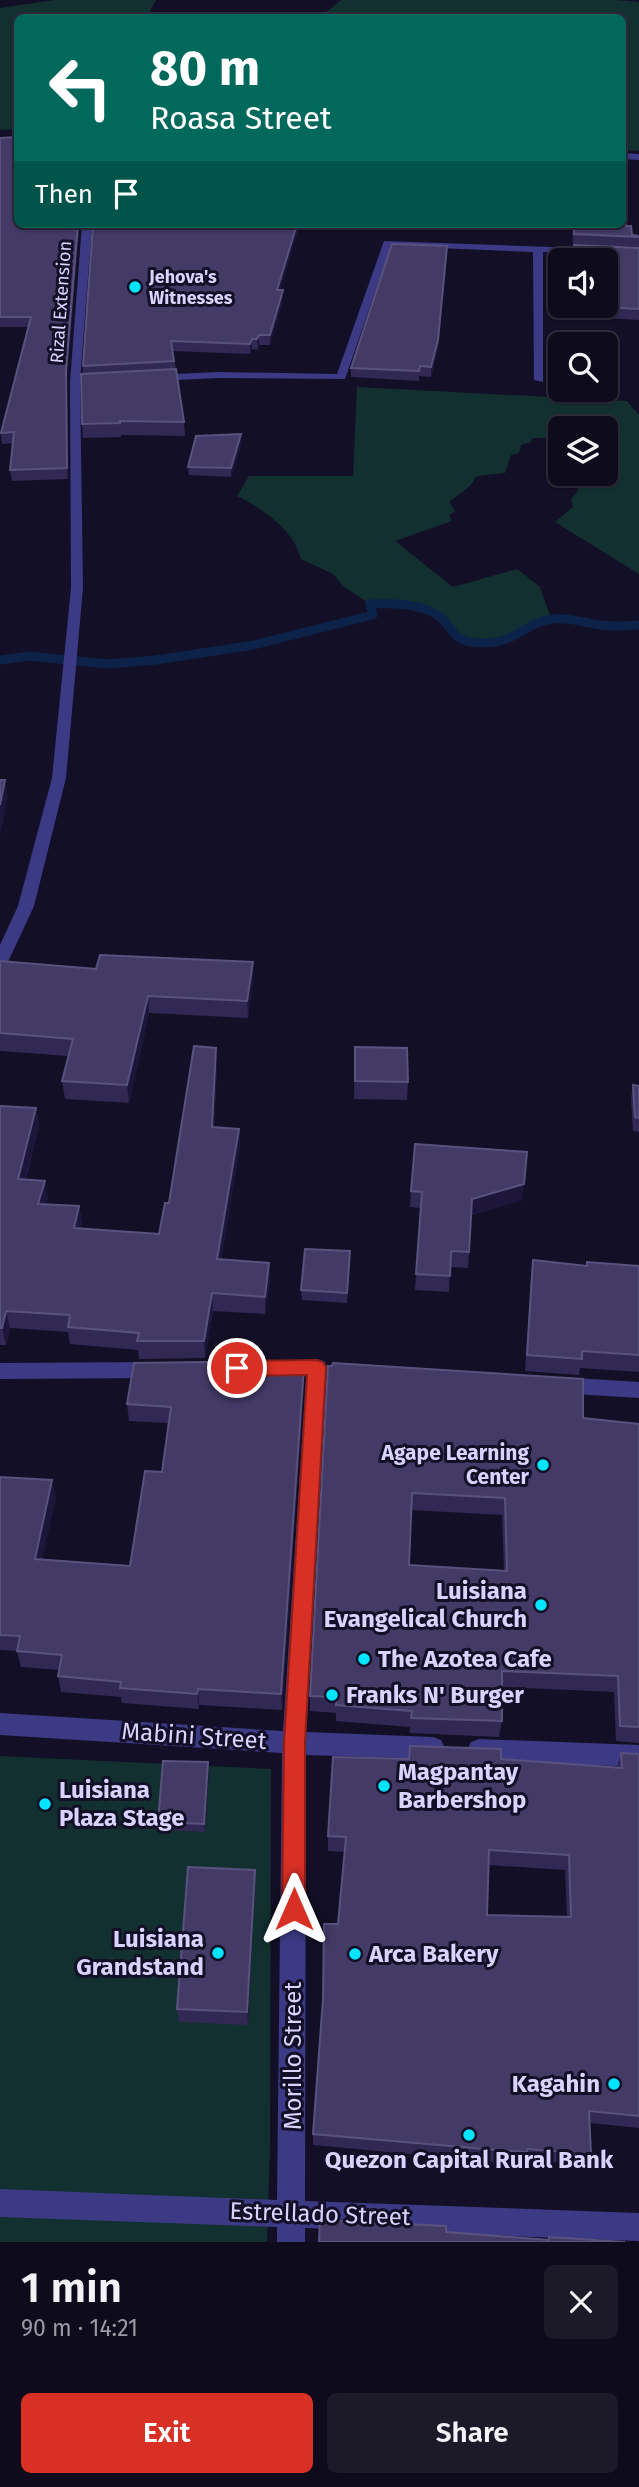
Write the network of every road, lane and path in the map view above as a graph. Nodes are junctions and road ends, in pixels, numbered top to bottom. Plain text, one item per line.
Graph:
1 (87, 228) edge
2 (538, 247) junction
3 (639, 253) edge
4 (140, 379) edge
5 (539, 380) dead end
6 (0, 962) edge
7 (179, 1369) edge
8 (343, 1369) edge
9 (0, 1371) edge
10 (545, 1384) edge
11 (639, 1390) edge
12 (0, 1724) edge
13 (295, 1743) junction
14 (639, 1756) edge
15 (0, 2203) edge
16 (292, 2213) junction
17 (639, 2227) edge
18 (291, 2242) edge

1 - 6 street, Rizal Extension
2 - 3 street
2 - 4 street
2 - 5 street
7 - 9 street
8 - 13 street, Morillo Street
10 - 11 street
12 - 13 street, Mabini Street
13 - 14 street, Mabini Street
13 - 16 street, Morillo Street
15 - 16 street, Estrellado Street
16 - 17 street, Estrellado Street
16 - 18 street, Morillo Street

